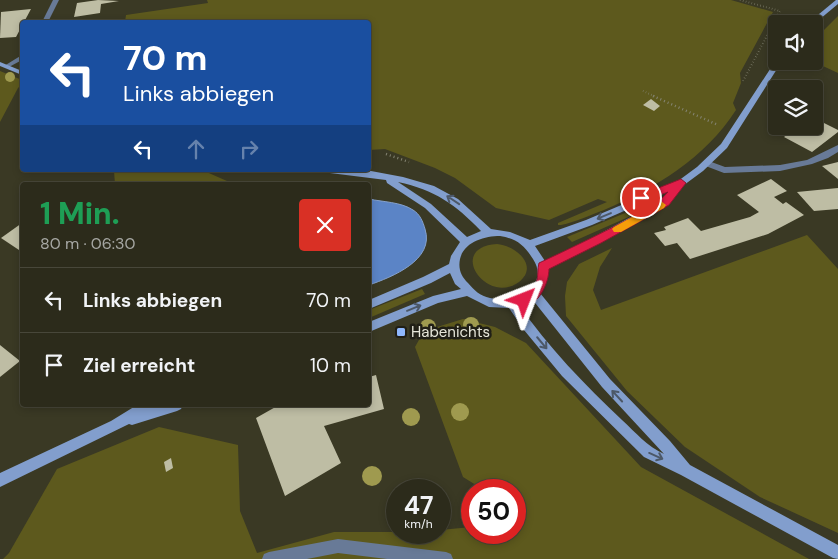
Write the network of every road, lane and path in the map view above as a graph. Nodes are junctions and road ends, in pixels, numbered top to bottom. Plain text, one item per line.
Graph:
1 (56, 0) edge
2 (740, 0) edge
3 (838, 1) edge
4 (821, 15) edge
5 (46, 20) edge
6 (20, 58) edge
7 (3, 65) edge
8 (773, 70) edge
9 (20, 72) edge
10 (643, 91) dead end
11 (749, 109) junction
12 (734, 132) junction
13 (838, 148) edge
14 (706, 164) junction
15 (344, 172) edge
16 (384, 178) junction
17 (681, 183) junction
18 (489, 233) junction
19 (466, 242) junction
20 (529, 244) junction
21 (454, 266) junction
22 (543, 266) junction
23 (468, 292) junction
24 (534, 294) junction
25 (371, 304) edge
26 (512, 304) junction
27 (371, 326) edge
28 (145, 407) edge
29 (171, 407) edge
30 (115, 425) junction
31 (686, 470) junction
32 (0, 480) edge
33 (838, 553) edge
34 (269, 559) edge
35 (446, 559) edge

1 - 5 street
2 - 11 path
3 - 4 main road
6 - 7 street
7 - 9 main road
8 - 11 main road
10 - 12 path
11 - 12 main road
12 - 14 main road
13 - 14 street
14 - 17 main road
15 - 16 main road
18 -> 16 main road
16 - 19 main road
17 -> 20 main road
17 - 22 main road
18 - 19 main road
18 - 20 main road
19 - 21 main road
20 - 22 main road
21 - 23 main road
21 - 25 main road
22 - 24 main road
23 - 26 main road
27 -> 23 main road
24 - 26 main road
31 -> 24 main road
26 -> 31 main road
28 - 30 main road
29 - 30 main road
30 - 32 main road
31 - 33 main road
34 - 35 street

